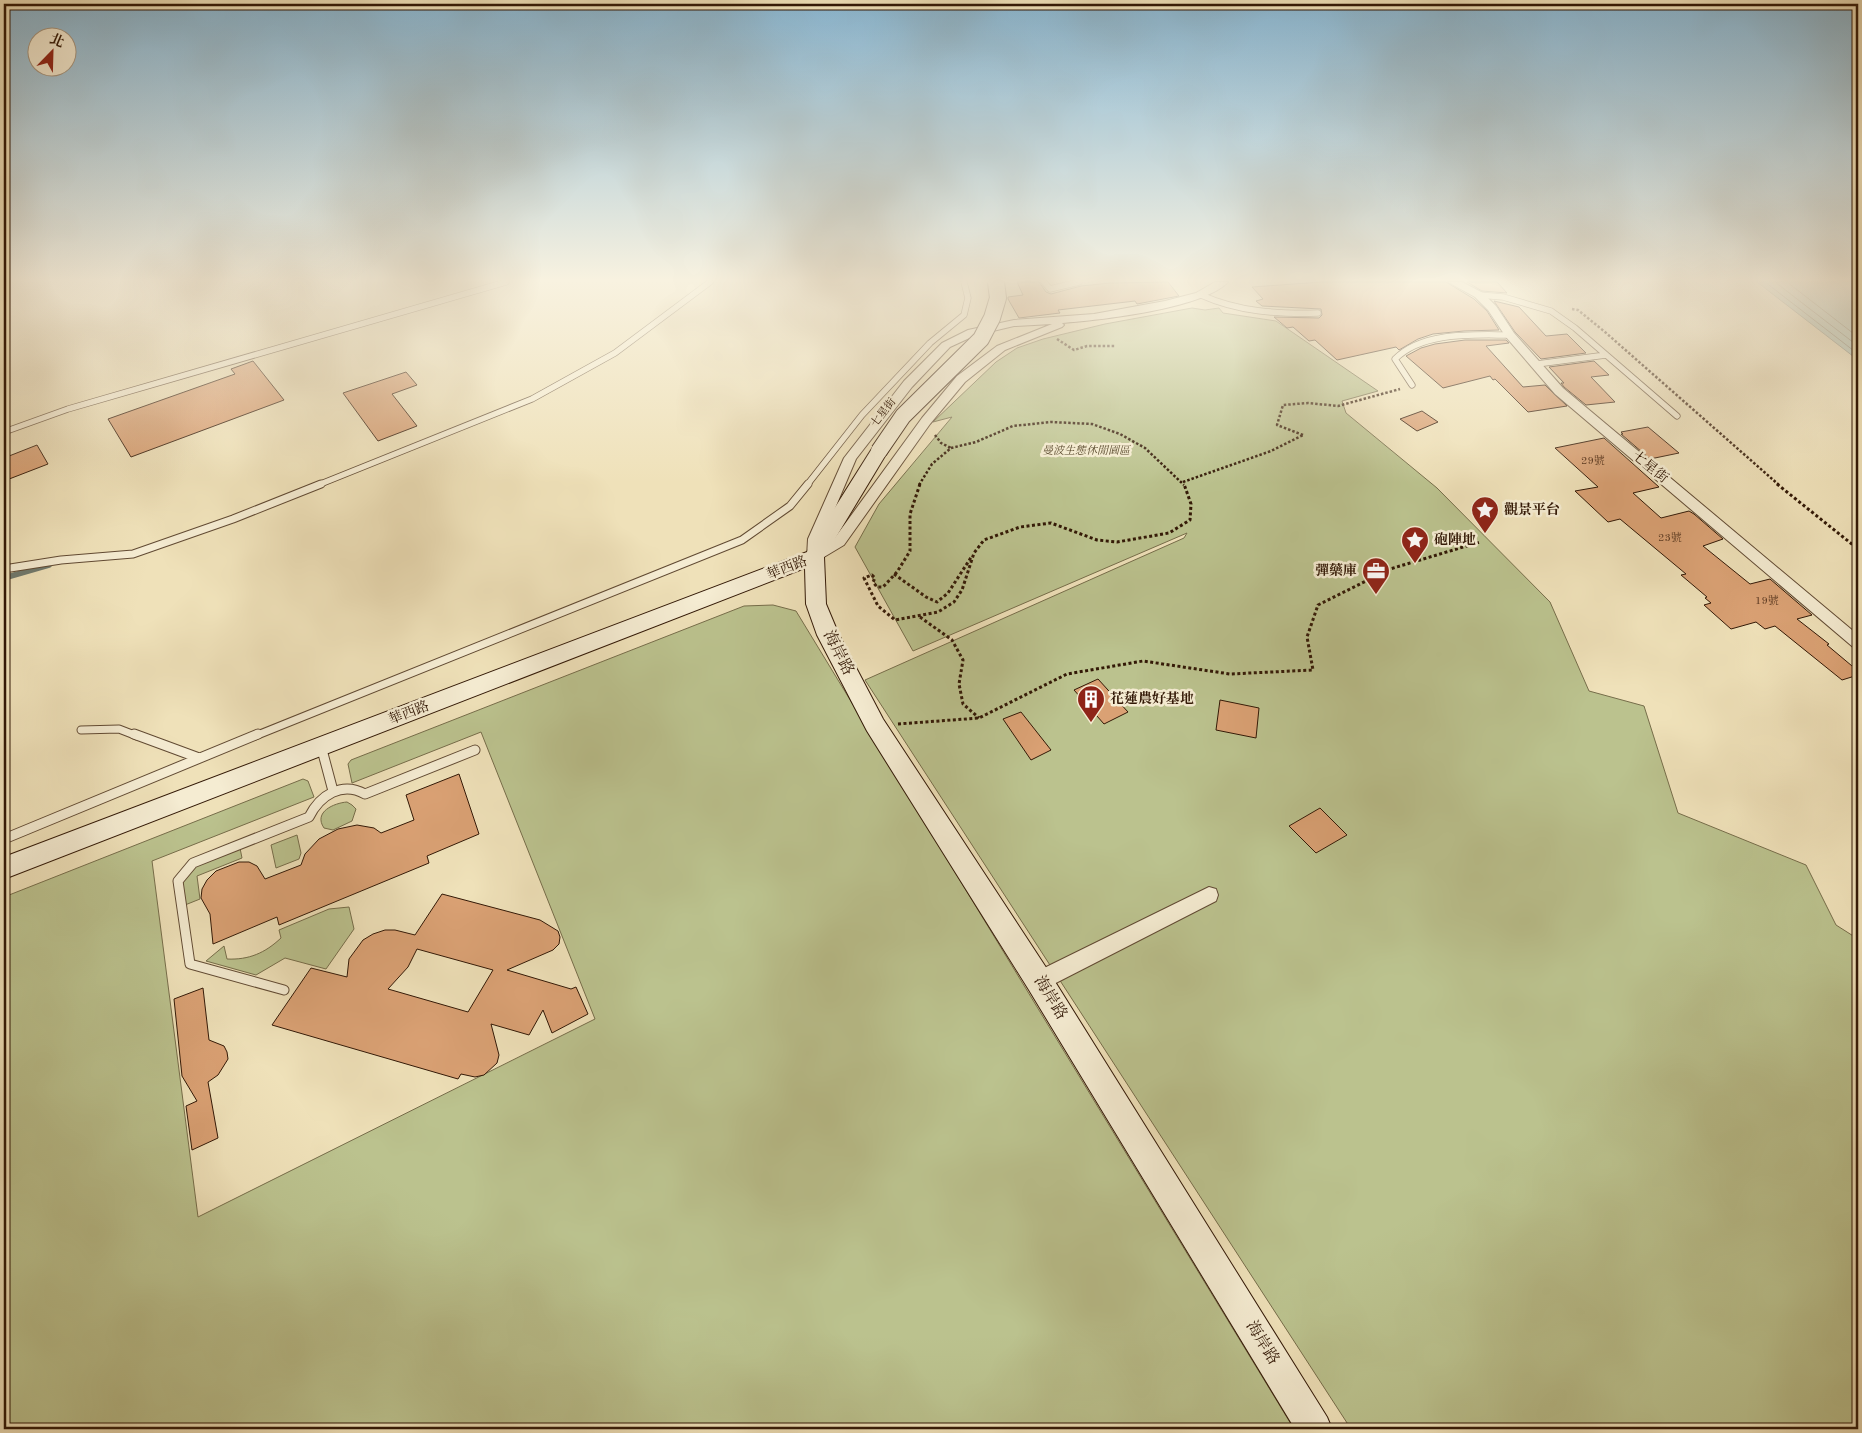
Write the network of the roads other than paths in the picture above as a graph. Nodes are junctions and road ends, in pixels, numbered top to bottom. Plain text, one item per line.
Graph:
1 (275, 349) edge
2 (619, 349) edge
3 (924, 349) edge
4 (942, 349) edge
5 (971, 349) edge
6 (1000, 349) edge
7 (1407, 349) edge
8 (1523, 349) edge
9 (1600, 349) edge
10 (1606, 354) junction
11 (1537, 364) junction
12 (1412, 385) road end
13 (1677, 416) dead end
14 (4, 432) edge
15 (814, 557) junction
16 (4, 569) edge
17 (1858, 643) edge
18 (81, 730) dead end
19 (321, 746) junction
20 (475, 750) dead end
21 (199, 758) junction
22 (333, 791) junction
23 (4, 839) edge
24 (4, 868) edge
25 (1209, 895) dead end
26 (1039, 981) junction
27 (284, 990) dead end
28 (1315, 1429) edge

1 - 14 lane
2 - 16 lane
3 - 21 lane
4 - 15 street, 七星街
5 - 15 main road, bridge
6 - 15 street, 七星街
7 - 12 lane
8 - 11 street, 七星街
9 - 10 lane
10 - 11 lane
10 - 13 lane
11 - 17 street, 七星街
15 - 19 main road, 華西路
15 - 26 main road, 海岸路
18 - 21 lane
19 - 22 lane
19 - 24 main road, 華西路
20 - 22 lane
21 - 23 lane
22 - 27 lane
25 - 26 street
26 - 28 main road, 海岸路

